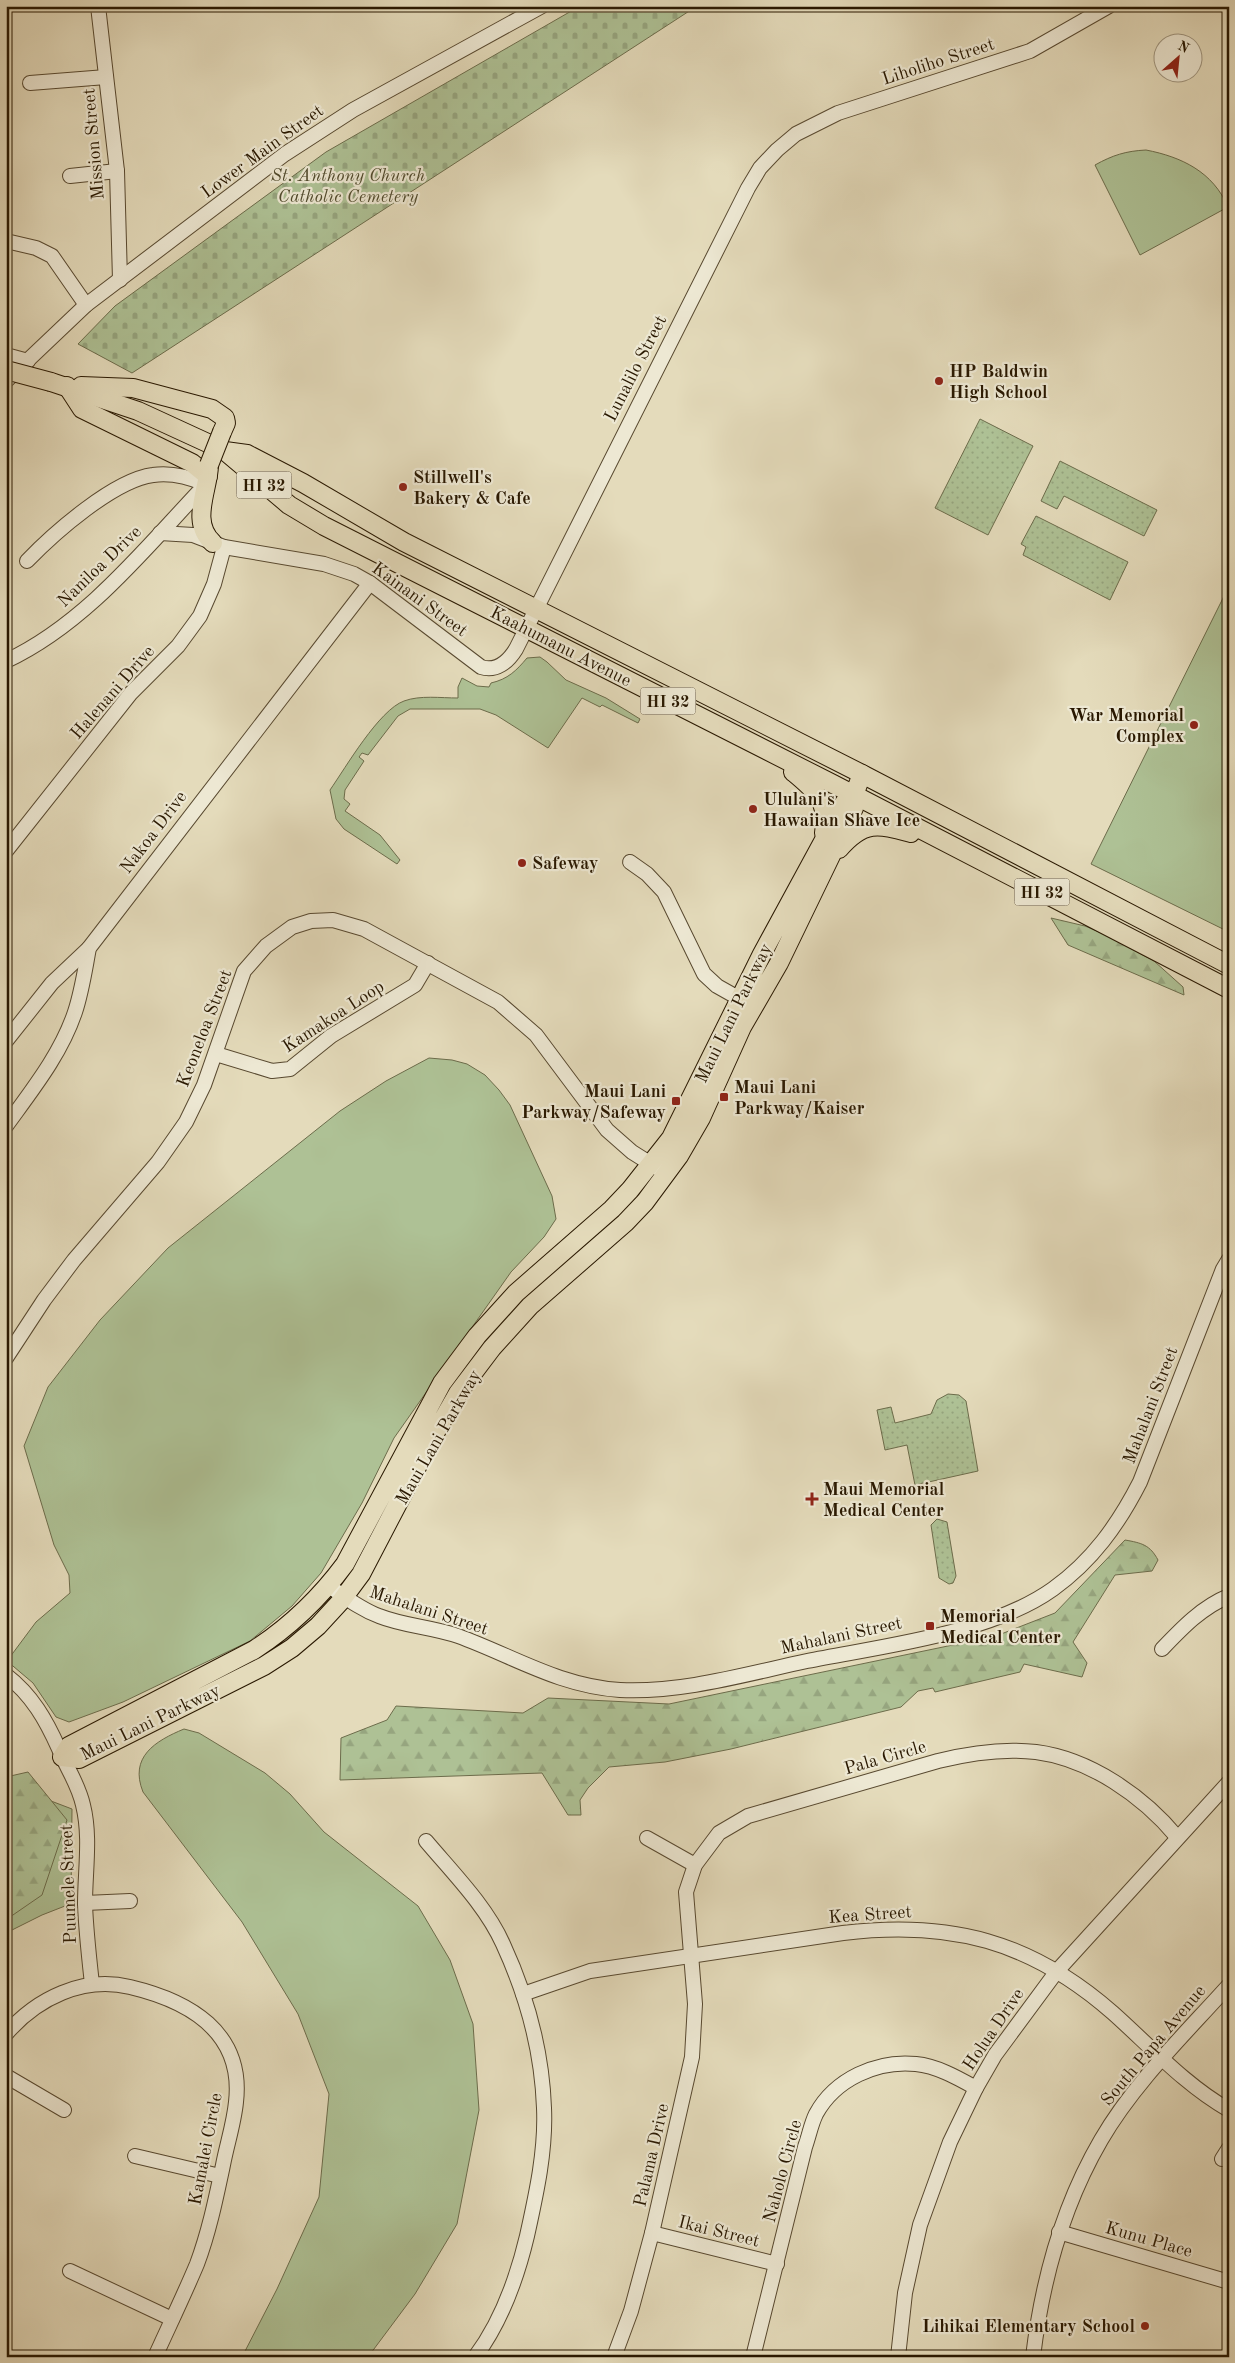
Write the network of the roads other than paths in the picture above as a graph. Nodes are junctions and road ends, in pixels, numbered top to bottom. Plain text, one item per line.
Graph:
1 (98, 6) edge
2 (542, 6) edge
3 (1109, 6) edge
4 (106, 77) junction
5 (30, 83) dead end
6 (777, 150) joint
7 (116, 171) junction
8 (70, 176) dead end
9 (6, 241) edge
10 (120, 280) junction
11 (86, 305) junction
12 (6, 355) edge
13 (28, 361) junction
14 (6, 370) edge
15 (6, 381) edge
16 (59, 384) junction
17 (225, 451) junction
18 (208, 475) junction
19 (359, 516) junction
20 (324, 526) junction
21 (160, 533) junction
22 (218, 545) junction
23 (366, 547) junction
24 (27, 561) dead end
25 (370, 583) junction
26 (536, 608) junction
27 (526, 628) junction
28 (6, 661) edge
29 (770, 752) junction
30 (862, 774) junction
31 (854, 795) junction
32 (823, 841) junction
33 (946, 843) junction
34 (6, 851) edge
35 (630, 862) dead end
36 (827, 862) junction
37 (88, 948) junction
38 (428, 963) junction
39 (1229, 965) edge
40 (1229, 989) edge
41 (747, 1003) junction
42 (6, 1042) edge
43 (216, 1054) junction
44 (6, 1126) edge
45 (651, 1164) junction
46 (666, 1174) junction
47 (1229, 1259) edge
48 (6, 1358) edge
49 (329, 1586) junction
50 (1229, 1596) edge
51 (344, 1597) junction
52 (1162, 1649) dead end
53 (6, 1675) edge
54 (62, 1757) junction
55 (1229, 1782) edge
56 (1177, 1837) junction
57 (647, 1838) dead end
58 (426, 1841) dead end
59 (695, 1865) junction
60 (130, 1901) dead end
61 (85, 1903) junction
62 (690, 1957) junction
63 (1057, 1971) junction
64 (92, 1984) junction
65 (1229, 1985) edge
66 (523, 1994) junction
67 (6, 2034) edge
68 (1162, 2060) junction
69 (6, 2076) edge
70 (976, 2088) junction
71 (64, 2110) dead end
72 (1229, 2110) edge
73 (136, 2156) dead end
74 (220, 2176) junction
75 (1059, 2232) junction
76 (652, 2233) junction
77 (777, 2264) junction
78 (70, 2271) dead end
79 (1229, 2282) edge
80 (172, 2319) junction
81 (155, 2357) edge
82 (475, 2357) edge
83 (614, 2357) edge
84 (753, 2357) edge
85 (898, 2357) edge
86 (1033, 2357) edge

1 - 4 street, Mission Street
2 - 10 street, Lower Main Street
3 - 6 street, Liholiho Street
4 - 5 street
4 - 7 street, Mission Street
6 - 26 street, Lunalilo Street
7 - 8 street
7 - 10 street, Mission Street
9 - 11 street
10 - 11 street, Lower Main Street
11 - 13 street, Lower Main Street
12 - 13 street
13 - 15 street, Lower Main Street
14 - 16 main road, Kaahumanu Avenue / HI 32, bridge
16 - 17 main road, Kaahumanu Avenue / HI 32
16 - 18 main road
16 - 18 main road, bridge
17 - 19 main road, Kaahumanu Avenue / HI 32
17 - 20 main road, Kaahumanu Avenue / HI 32
18 - 21 street, Naniloa Drive
18 - 22 main road
18 - 24 street
19 - 20 main road
19 - 23 main road
19 - 26 main road, Kaahumanu Avenue / HI 32
20 - 23 main road, Kaahumanu Avenue / HI 32
21 - 22 street, Kainani Street
21 - 28 street, Naniloa Drive
22 - 25 street, Kainani Street
22 - 34 street, Halenani Drive
23 - 27 main road, Kaahumanu Avenue / HI 32
25 - 27 street, Kainani Street
25 - 37 street, Nakoa Drive
26 - 27 street, Kainani Street
26 - 30 main road, Kaahumanu Avenue / HI 32
27 - 29 main road, Kaahumanu Avenue / HI 32
29 - 31 main road, Kaahumanu Avenue / HI 32
29 - 32 main road
30 - 31 main road, Maui Lani Parkway
30 - 39 main road, Kaahumanu Avenue / HI 32
31 - 32 main road, Maui Lani Parkway
31 - 33 main road, Kaahumanu Avenue / HI 32
31 - 36 main road, Maui Lani Parkway
32 - 41 main road, Maui Lani Parkway
33 - 36 main road
33 - 40 main road, Kaahumanu Avenue / HI 32
35 - 41 street
36 - 41 main road, Maui Lani Parkway
37 - 42 street
37 - 44 street, Nakoa Drive
38 - 43 street, Kamakoa Loop
38 - 43 street, Keoneloa Street
38 - 45 street, Keoneloa Street
41 - 45 main road, Maui Lani Parkway
41 - 46 main road, Maui Lani Parkway
43 - 48 street, Keoneloa Street
45 - 46 street, Keoneloa Street
45 - 49 main road, Maui Lani Parkway
46 - 51 main road, Maui Lani Parkway
47 - 51 street, Mahalani Street
49 - 51 street, Mahalani Street
49 - 54 main road, Maui Lani Parkway
50 - 52 street
51 - 54 main road, Maui Lani Parkway
53 - 54 street
54 - 61 street, Puumele Street
55 - 56 street, Holua Drive
56 - 59 street, Pala Circle
56 - 63 street, Holua Drive
57 - 59 street
58 - 66 street
59 - 62 street, Pala Circle
60 - 61 street
61 - 64 street, Puumele Street
62 - 63 street, Kea Street
62 - 66 street, Kea Street
62 - 76 street, Palama Drive
63 - 68 street, Kea Street
63 - 70 street, Holua Drive
64 - 67 street, Kamalei Circle
64 - 74 street, Kamalei Circle
65 - 68 street, South Papa Avenue
66 - 82 street
68 - 72 street, Kea Street
68 - 75 street, South Papa Avenue
69 - 71 street
70 - 77 street, Naholo Circle
70 - 85 street, Holua Drive
73 - 74 street
74 - 80 street, Kamalei Circle
75 - 79 street, Kunu Place
75 - 86 street, South Papa Avenue
76 - 77 street, Ikai Street
76 - 83 street, Palama Drive
77 - 84 street, Naholo Circle
78 - 80 street
80 - 81 street, Kamalei Circle

